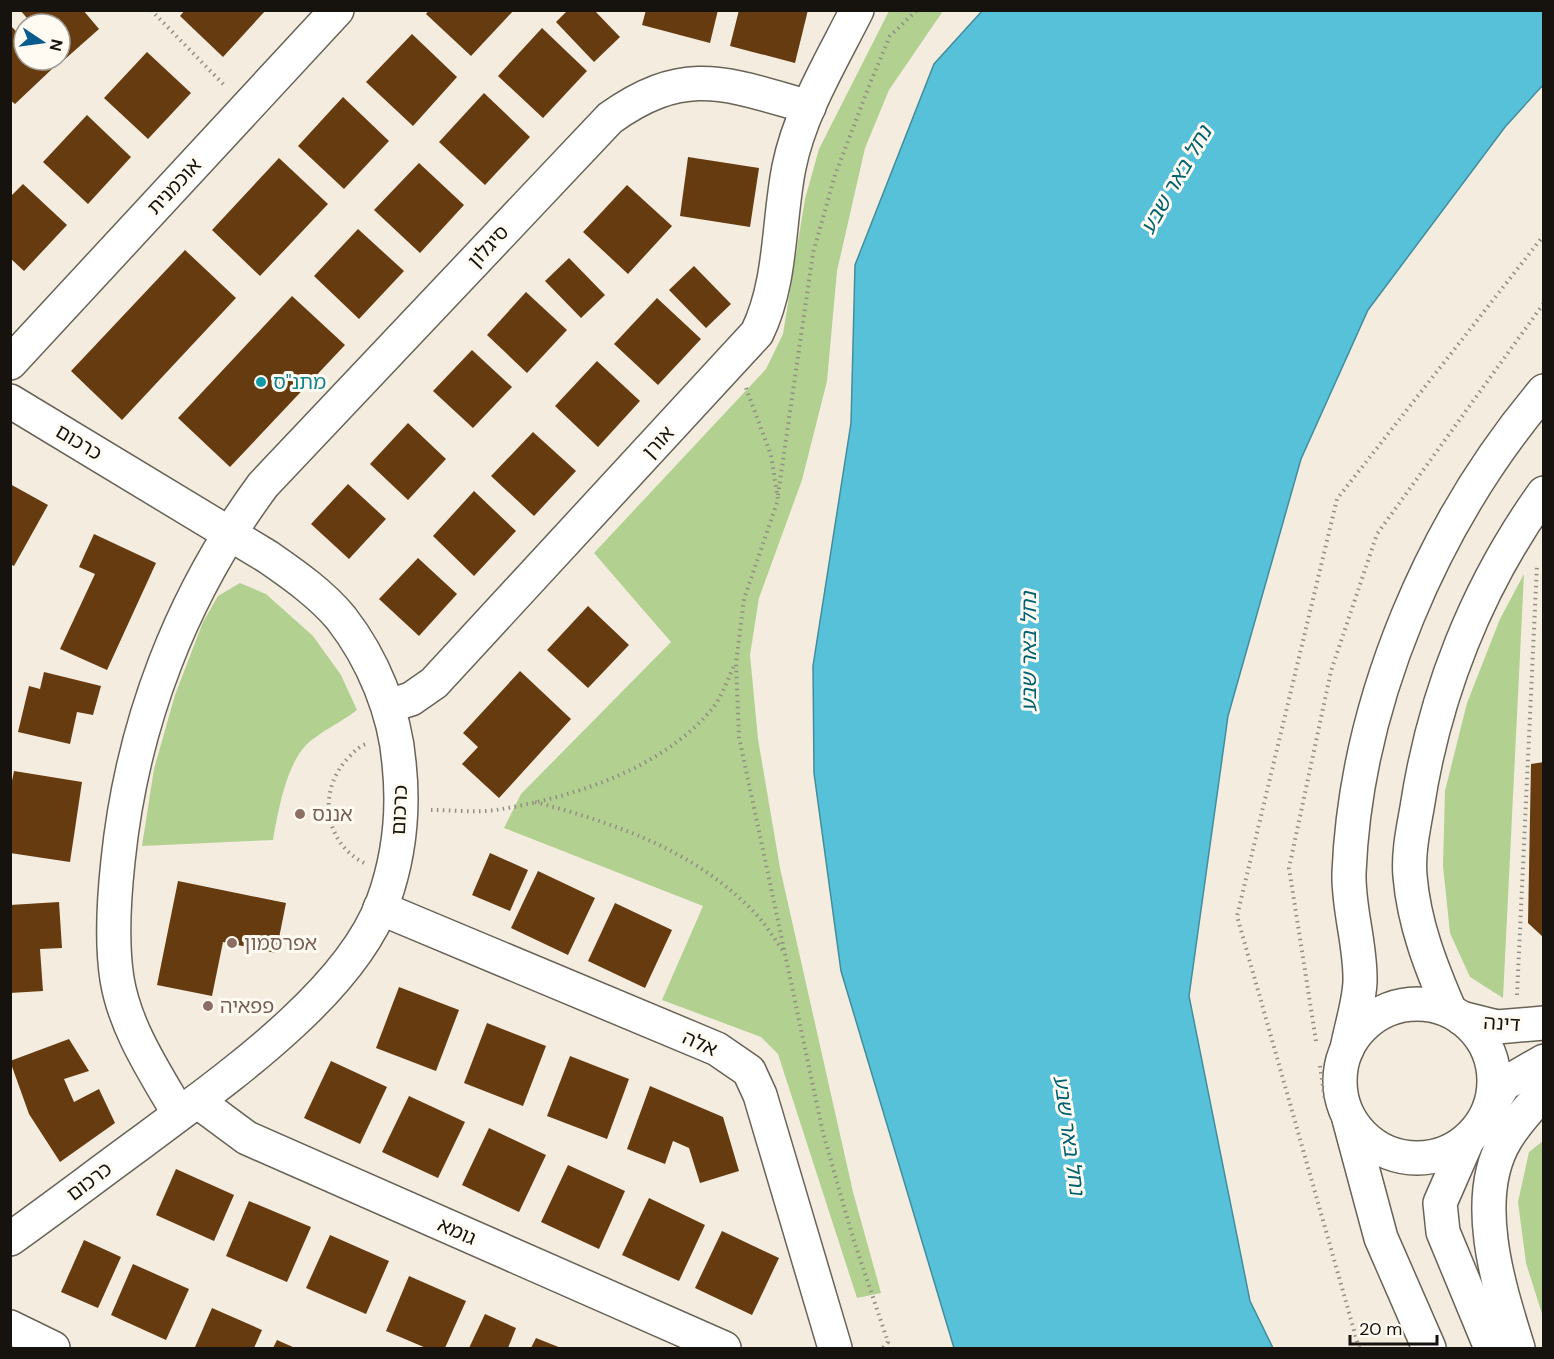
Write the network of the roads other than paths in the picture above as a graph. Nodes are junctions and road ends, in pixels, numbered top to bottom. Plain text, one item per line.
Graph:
1 (338, 10) edge
2 (857, 10) edge
3 (809, 107) junction
4 (10, 363) edge
5 (1544, 391) edge
6 (10, 401) edge
7 (1544, 493) edge
8 (229, 533) junction
9 (392, 720) junction
10 (380, 908) junction
11 (1456, 1015) junction
12 (1529, 1025) edge
13 (1347, 1049) junction
14 (1544, 1062) edge
15 (1544, 1092) edge
16 (188, 1107) junction
17 (1490, 1107) junction
18 (1347, 1112) junction
19 (1468, 1139) junction
20 (10, 1239) edge
21 (10, 1327) edge
22 (53, 1348) edge
23 (724, 1348) edge
24 (835, 1348) edge
25 (1429, 1348) edge
26 (1491, 1348) edge
27 (1518, 1348) edge

1 - 4 street, אוכמנית
2 - 3 street
3 - 8 street, סיגלון
3 - 9 street, אורן
5 - 13 street
6 - 8 street, כרכום
7 - 11 street
8 - 9 street, כרכום
8 - 16 street
9 - 10 street, כרכום
10 - 16 street, כרכום
10 - 24 street, אלה
11 - 12 street, דינה
11 - 13 street
11 - 17 street
13 - 18 street
14 - 17 street
15 - 27 street
16 - 20 street, כרכום
16 - 23 street, גומא
17 - 19 street
18 - 19 street
18 - 25 street
19 - 26 street
21 - 22 street

